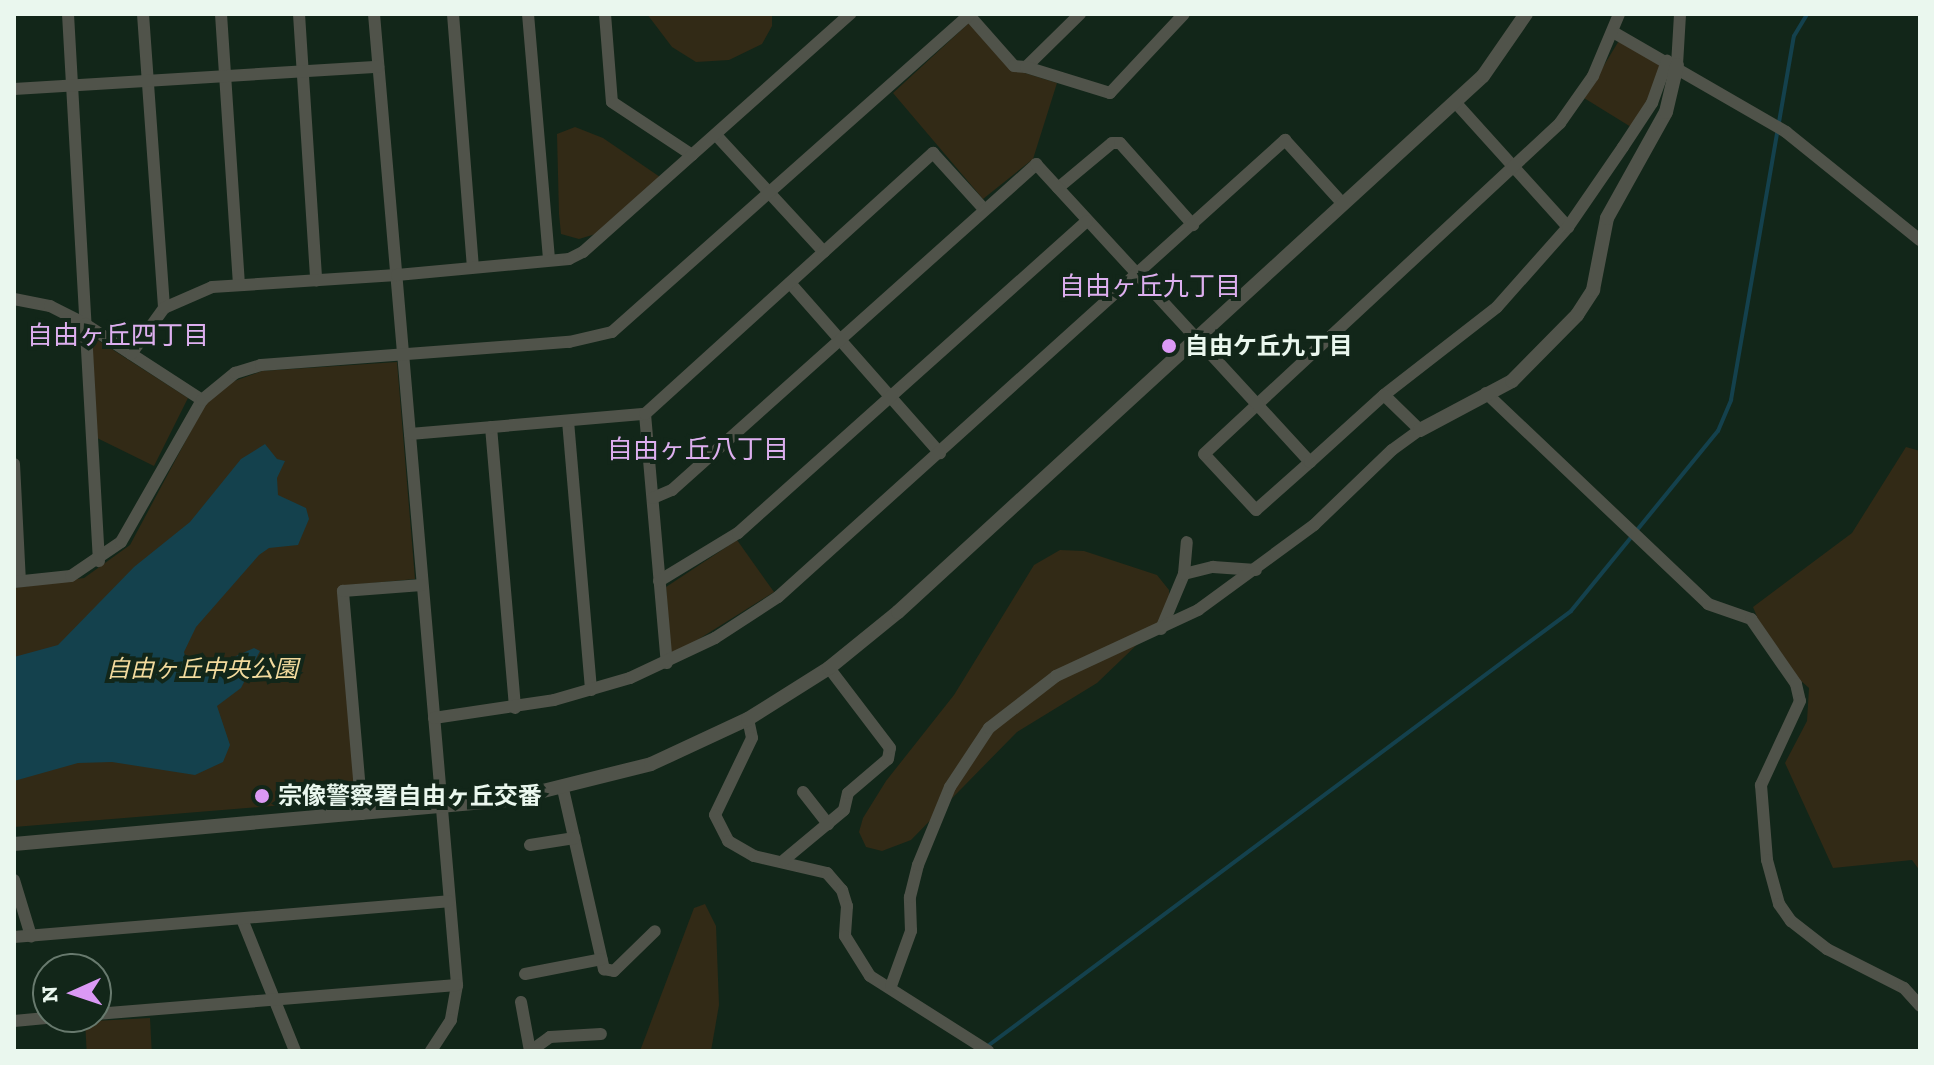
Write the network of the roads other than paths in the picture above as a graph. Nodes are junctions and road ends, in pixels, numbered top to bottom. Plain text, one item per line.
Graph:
1 (68, 14) edge
2 (143, 14) edge
3 (221, 14) edge
4 (299, 14) edge
5 (374, 14) edge
6 (453, 14) edge
7 (528, 14) edge
8 (605, 14) edge
9 (850, 14) edge
10 (969, 14) edge
11 (1080, 14) edge
12 (1184, 14) edge
13 (1526, 14) edge
14 (1619, 14) edge
15 (1680, 14) edge
16 (1613, 32) junction
17 (1672, 63) junction
18 (378, 67) junction
19 (1026, 67) junction
20 (302, 71) junction
21 (225, 75) junction
22 (147, 80) junction
23 (72, 85) junction
24 (14, 89) edge
25 (1455, 102) junction
26 (716, 135) junction
27 (692, 155) junction
28 (1514, 168) junction
29 (1058, 188) junction
30 (771, 192) junction
31 (1343, 204) junction
32 (984, 209) junction
33 (1087, 221) junction
34 (1193, 225) junction
35 (1568, 227) junction
36 (1920, 240) edge
37 (824, 252) junction
38 (549, 260) junction
39 (473, 267) junction
40 (397, 275) junction
41 (1137, 276) junction
42 (316, 280) junction
43 (790, 283) junction
44 (239, 284) junction
45 (14, 299) edge
46 (164, 308) junction
47 (85, 324) junction
48 (840, 340) junction
49 (1195, 340) junction
50 (131, 354) junction
51 (404, 355) junction
52 (1486, 393) junction
53 (1384, 395) junction
54 (890, 396) junction
55 (202, 400) junction
56 (1257, 406) junction
57 (645, 414) junction
58 (568, 421) junction
59 (491, 427) junction
60 (1420, 430) junction
61 (410, 434) junction
62 (940, 453) junction
63 (1310, 462) junction
64 (14, 464) edge
65 (653, 498) junction
66 (1187, 542) dead end
67 (99, 561) junction
68 (1256, 570) junction
69 (1184, 574) junction
70 (17, 581) edge
71 (659, 581) junction
72 (422, 585) junction
73 (1161, 629) junction
74 (667, 663) junction
75 (829, 668) junction
76 (591, 690) junction
77 (515, 708) junction
78 (434, 718) junction
79 (748, 719) junction
80 (563, 789) junction
81 (803, 792) dead end
82 (442, 807) junction
83 (362, 814) junction
84 (828, 824) junction
85 (574, 838) junction
86 (14, 844) edge
87 (530, 845) dead end
88 (784, 860) junction
89 (14, 880) edge
90 (449, 901) junction
91 (242, 919) junction
92 (655, 931) dead end
93 (31, 936) junction
94 (14, 937) edge
95 (602, 959) junction
96 (525, 974) dead end
97 (457, 985) junction
98 (891, 986) junction
99 (274, 999) junction
100 (521, 1002) dead end
101 (1920, 1006) edge
102 (112, 1013) edge
103 (601, 1034) dead end
104 (531, 1050) edge
105 (295, 1051) edge
106 (431, 1051) edge
107 (988, 1051) edge

1 - 23 street
2 - 22 street
3 - 21 street
4 - 20 street
5 - 18 street
6 - 39 street
7 - 38 street
8 - 27 street
9 - 26 street
10 - 19 street
10 - 30 street
11 - 19 street
12 - 19 street
13 - 25 street
14 - 16 street
15 - 17 street
16 - 17 street
16 - 28 street
17 - 35 street
17 - 36 street
17 - 52 street
18 - 20 street
18 - 40 street
20 - 21 street
20 - 42 street
21 - 22 street
21 - 44 street
22 - 23 street
22 - 46 street
23 - 24 street
23 - 47 street
25 - 28 street
25 - 31 street
26 - 27 street
26 - 30 street
27 - 38 street
28 - 35 street
28 - 56 street
29 - 32 street
29 - 33 street
29 - 34 street
30 - 37 street
30 - 51 street
31 - 34 street
31 - 49 street
32 - 37 street
32 - 48 street
33 - 41 street
33 - 54 street
34 - 41 street
35 - 53 street
37 - 43 street
38 - 39 street
39 - 40 street
40 - 42 street
40 - 51 street
41 - 49 street
41 - 62 street
42 - 44 street
43 - 48 street
43 - 57 street
44 - 46 street
45 - 47 street
46 - 50 street
47 - 50 street
47 - 67 street
48 - 54 street
48 - 65 street
49 - 56 street
49 - 75 street
50 - 55 street
51 - 55 street
51 - 61 street
52 - 60 street
52 - 101 street
53 - 60 street
53 - 63 street
54 - 62 street
54 - 71 street
55 - 67 street
56 - 63 street
56 - 63 street
57 - 58 street
57 - 65 street
58 - 59 street
58 - 76 street
59 - 61 street
59 - 77 street
60 - 68 street
61 - 72 street
62 - 74 street
64 - 70 street
65 - 71 street
66 - 69 street
67 - 70 street
68 - 69 street
68 - 73 street
69 - 73 street
71 - 74 street
72 - 78 street
72 - 83 street
73 - 98 street
74 - 76 street
75 - 79 street
75 - 84 street
76 - 77 street
77 - 78 street
78 - 82 street
79 - 80 street
79 - 88 street
80 - 82 street
80 - 85 street
81 - 84 street
82 - 83 street
82 - 90 street
83 - 86 street
84 - 88 street
85 - 87 street
85 - 95 street
88 - 98 street
89 - 93 street
90 - 91 street
90 - 97 street
91 - 93 street
91 - 99 street
92 - 95 street
93 - 94 street
95 - 96 street
97 - 99 street
97 - 106 street
98 - 107 street
99 - 102 street
99 - 105 street
100 - 104 street
103 - 104 street

